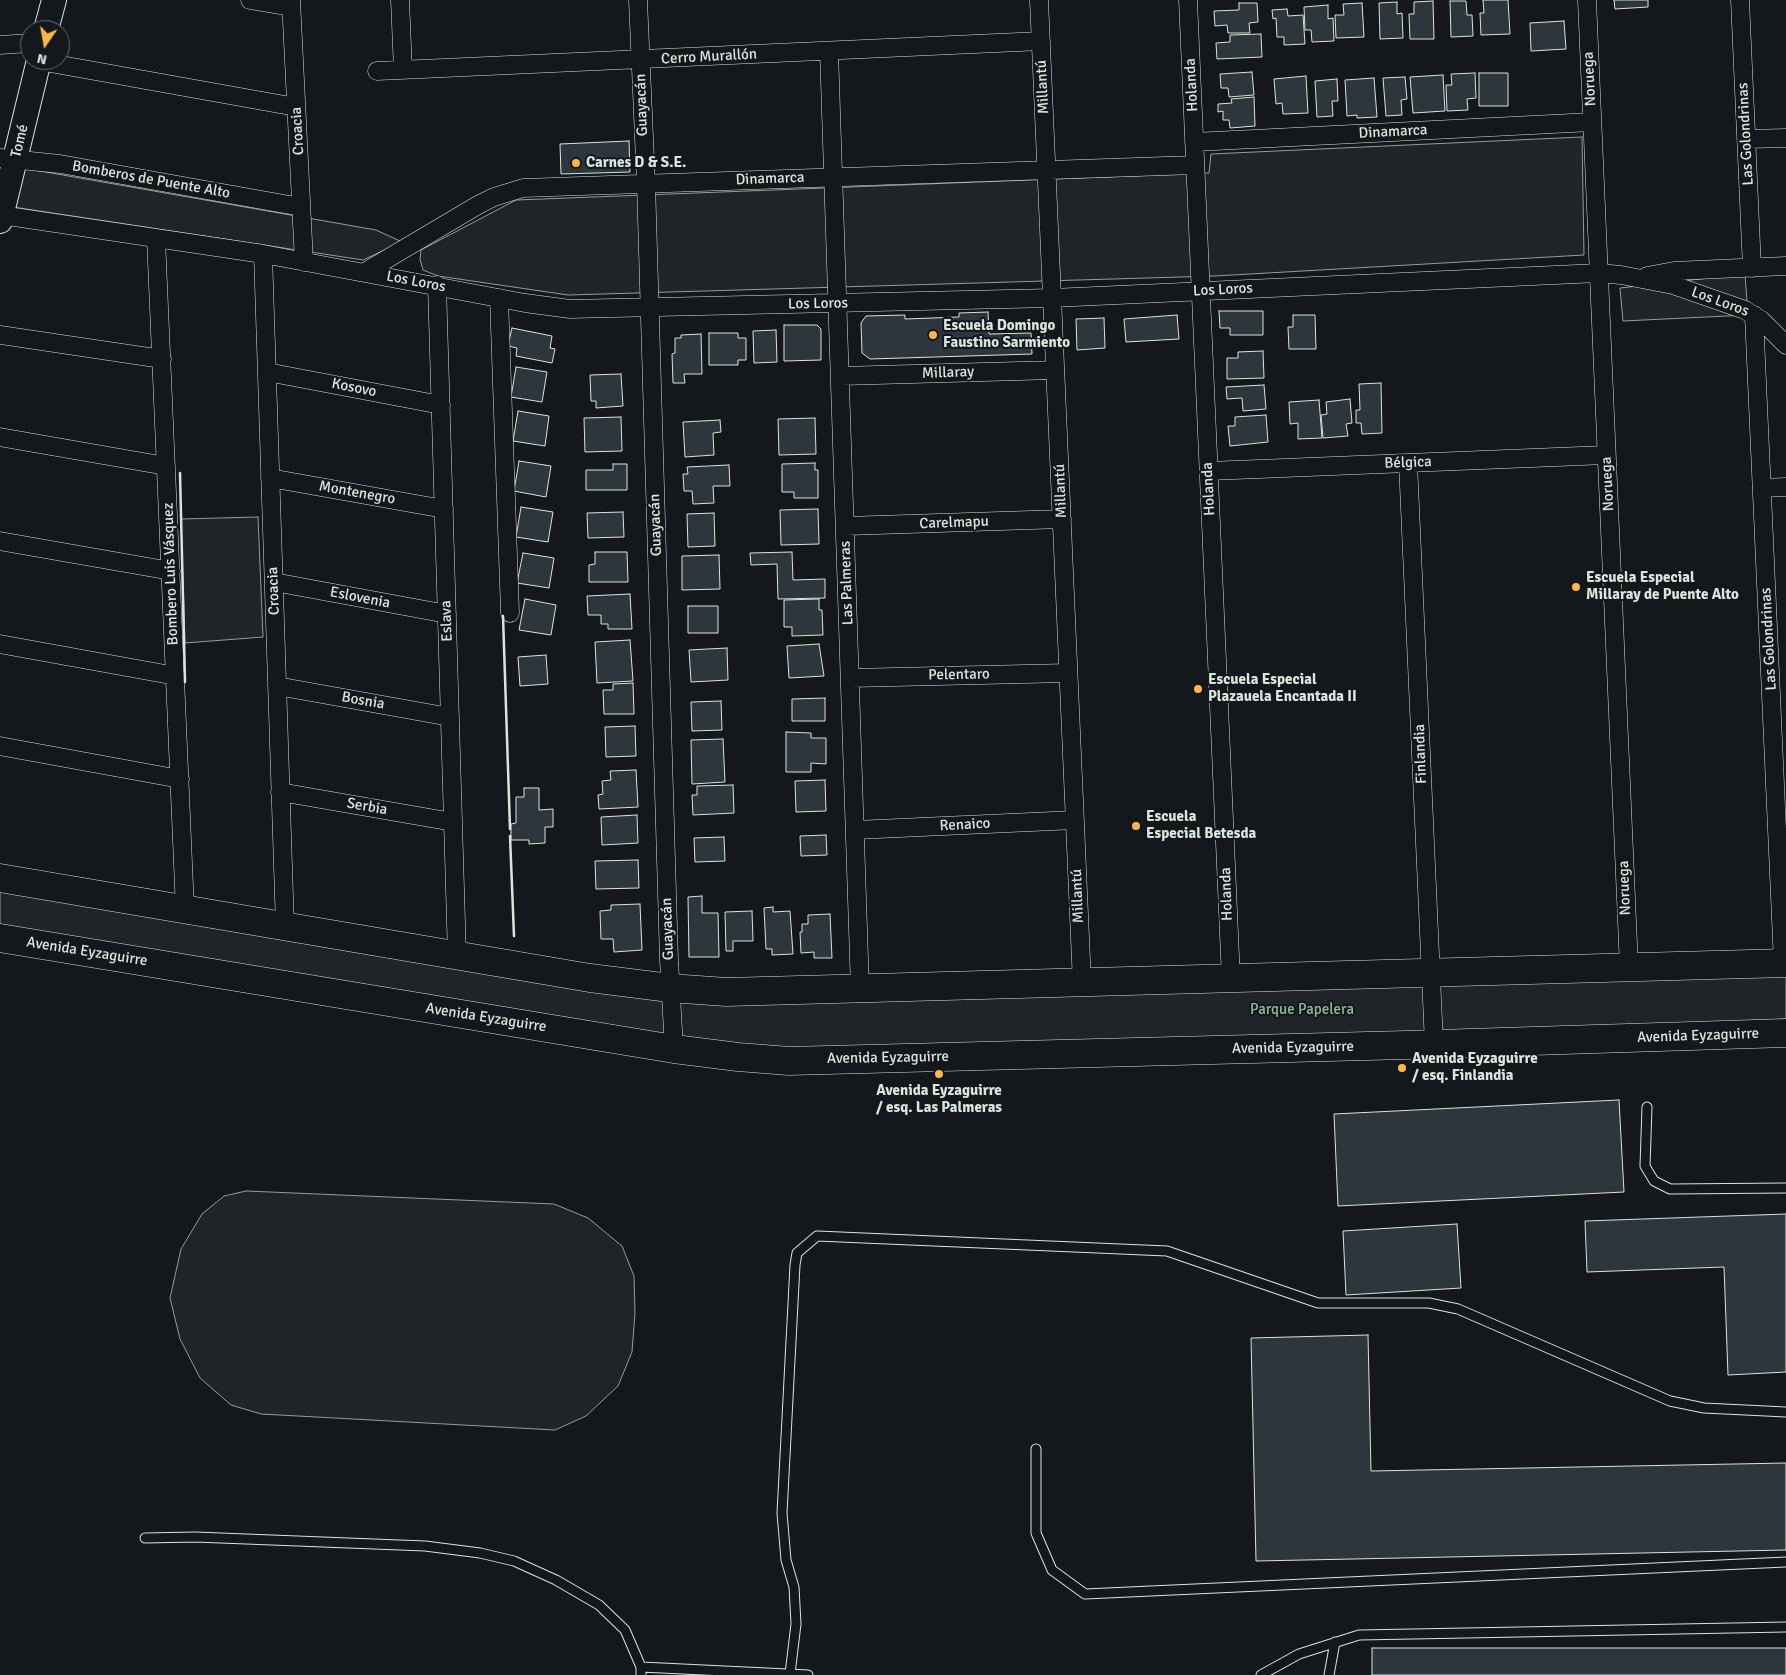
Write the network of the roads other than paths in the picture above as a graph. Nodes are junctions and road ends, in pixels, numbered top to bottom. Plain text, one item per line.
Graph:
1 (54, 0) edge
2 (250, 0) edge
3 (400, 0) edge
4 (638, 0) edge
5 (1039, 0) edge
6 (1188, 0) edge
7 (1587, 0) edge
8 (1740, 0) edge
9 (291, 4) edge
10 (49, 20) edge
11 (1041, 41) junction
12 (0, 45) edge
13 (20, 51) edge
14 (829, 51) junction
15 (640, 60) junction
16 (70, 62) edge
17 (32, 70) edge
18 (403, 70) junction
19 (377, 71) dead end
20 (296, 107) junction
21 (1592, 122) junction
22 (1786, 138) edge
23 (1746, 139) junction
24 (1194, 142) junction
25 (7, 159) edge
26 (1195, 165) junction
27 (1046, 170) junction
28 (835, 177) junction
29 (646, 183) junction
30 (302, 207) junction
31 (0, 217) edge
32 (156, 238) junction
33 (263, 254) junction
34 (304, 262) junction
35 (1786, 266) edge
36 (1752, 268) junction
37 (366, 272) junction
38 (1598, 273) junction
39 (1643, 278) junction
40 (437, 285) junction
41 (1201, 291) junction
42 (499, 298) junction
43 (1052, 298) junction
44 (839, 304) junction
45 (649, 308) junction
46 (1754, 315) junction
47 (0, 335) edge
48 (1786, 345) edge
49 (162, 360) junction
50 (1055, 370) junction
51 (267, 372) junction
52 (841, 376) junction
53 (440, 405) junction
54 (0, 437) edge
55 (1606, 455) junction
56 (1408, 463) junction
57 (166, 466) junction
58 (1209, 470) junction
59 (270, 478) junction
60 (1786, 487) edge
61 (1762, 488) junction
62 (444, 508) junction
63 (1062, 519) junction
64 (846, 526) junction
65 (0, 541) edge
66 (171, 571) junction
67 (274, 582) junction
68 (510, 613) dead end
69 (447, 614) junction
70 (0, 644) edge
71 (1068, 673) junction
72 (176, 676) junction
73 (850, 678) junction
74 (277, 686) junction
75 (450, 716) junction
76 (0, 746) edge
77 (180, 779) junction
78 (280, 792) junction
79 (1075, 820) junction
80 (453, 822) junction
81 (1782, 825) edge
82 (855, 830) junction
83 (0, 878) edge
84 (185, 910) junction
85 (285, 927) junction
86 (0, 938) edge
87 (457, 956) junction
88 (1785, 963) edge
89 (1629, 968) junction
90 (1430, 973) junction
91 (1231, 979) junction
92 (1082, 983) junction
93 (670, 988) junction
94 (860, 989) junction
95 (1786, 1033) edge
96 (1434, 1044) junction
97 (674, 1049) junction
98 (1647, 1107) dead end
99 (1786, 1188) edge
100 (1786, 1412) edge
101 (1036, 1449) dead end
102 (145, 1538) dead end
103 (1786, 1562) edge
104 (1786, 1627) edge
105 (1335, 1642) junction
106 (641, 1671) edge
107 (790, 1674) edge
108 (808, 1675) edge
109 (1261, 1675) edge
110 (1329, 1675) edge

1 - 10 street
2 - 9 street
3 - 18 street
4 - 15 street, Guayacán
5 - 11 street, Millantú
6 - 24 street, Holanda
7 - 21 street, Noruega
8 - 23 street, Las Golondrinas
9 - 20 street, Croacia
11 - 14 street, Cerro Murallón
11 - 27 street, Millantú
12 - 13 street
14 - 15 street, Cerro Murallón
14 - 28 street, Las Palmeras
15 - 18 street, Cerro Murallón
15 - 29 street, Guayacán
16 - 20 street
17 - 25 street, Tomé
18 - 19 street, Cerro Murallón
20 - 30 street, Croacia
21 - 24 street, Dinamarca
21 - 38 street, Noruega
22 - 23 street
23 - 36 street, Las Golondrinas
24 - 26 street, Holanda
25 - 30 street, Bomberos de Puente Alto
25 - 31 street, Tomé
26 - 27 street, Dinamarca
26 - 41 street, Holanda
27 - 28 street, Dinamarca
27 - 43 street, Millantú
28 - 29 street, Dinamarca
28 - 44 street, Las Palmeras
29 - 37 street, Dinamarca
29 - 45 street, Guayacán
30 - 34 street, Croacia
31 - 32 street, Los Loros
32 - 33 street, Los Loros
32 - 49 street, Bombero Luis Vásquez
33 - 34 street, Los Loros
33 - 51 street, Croacia
34 - 37 street, Los Loros
35 - 36 street, Los Loros
36 - 39 street, Los Loros
37 - 40 street, Los Loros
38 - 39 street, Los Loros
38 - 41 street, Los Loros
38 - 55 street, Noruega
39 - 46 street, Los Loros
40 - 42 street, Los Loros
40 - 53 street, Eslava
41 - 43 street, Los Loros
41 - 58 street, Holanda
42 - 45 street, Los Loros
42 - 68 street
43 - 44 street, Los Loros
43 - 50 street, Millantú
44 - 45 street, Los Loros
44 - 52 street, Las Palmeras
45 - 93 street, Guayacán
46 - 48 street, Los Loros
46 - 61 street, Las Golondrinas
47 - 49 street
49 - 57 street, Bombero Luis Vásquez
50 - 52 street, Millaray
50 - 63 street, Millantú
51 - 53 street, Kosovo
51 - 59 street, Croacia
52 - 64 street, Las Palmeras
53 - 62 street, Eslava
54 - 57 street
55 - 56 street, Bélgica
55 - 89 street, Noruega
56 - 58 street, Bélgica
56 - 90 street, Finlandia
57 - 66 street, Bombero Luis Vásquez
58 - 91 street, Holanda
59 - 62 street, Montenegro
59 - 67 street, Croacia
60 - 61 street
61 - 81 street, Las Golondrinas
62 - 69 street, Eslava
63 - 64 street, Carelmapu
63 - 71 street, Millantú
64 - 73 street, Las Palmeras
65 - 66 street
66 - 72 street, Bombero Luis Vásquez
67 - 69 street, Eslovenia
67 - 74 street, Croacia
69 - 75 street, Eslava
70 - 72 street
71 - 73 street, Pelentaro
71 - 79 street, Millantú
72 - 77 street, Bombero Luis Vásquez
73 - 82 street, Las Palmeras
74 - 75 street, Bosnia
74 - 78 street, Croacia
75 - 80 street, Eslava
76 - 77 street
77 - 84 street, Bombero Luis Vásquez
78 - 80 street, Serbia
78 - 85 street, Croacia
79 - 82 street, Renaico
79 - 92 street, Millantú
80 - 87 street, Eslava
81 - 88 street, Las Golondrinas
82 - 94 street, Las Palmeras
83 - 84 main road
84 - 85 main road
85 - 87 main road
86 - 97 main road, Avenida Eyzaguirre
87 - 93 main road
88 - 89 main road
89 - 90 main road
90 - 91 main road
90 - 96 street, Finlandia
91 - 92 main road
92 - 94 main road
93 - 94 main road
93 - 97 street, Guayacán
95 - 96 main road, Avenida Eyzaguirre
96 - 97 main road, Avenida Eyzaguirre
98 - 99 lane
100 - 107 lane
101 - 103 lane
102 - 106 lane
104 - 105 lane
105 - 109 lane
105 - 110 lane
106 - 107 lane
107 - 108 lane

